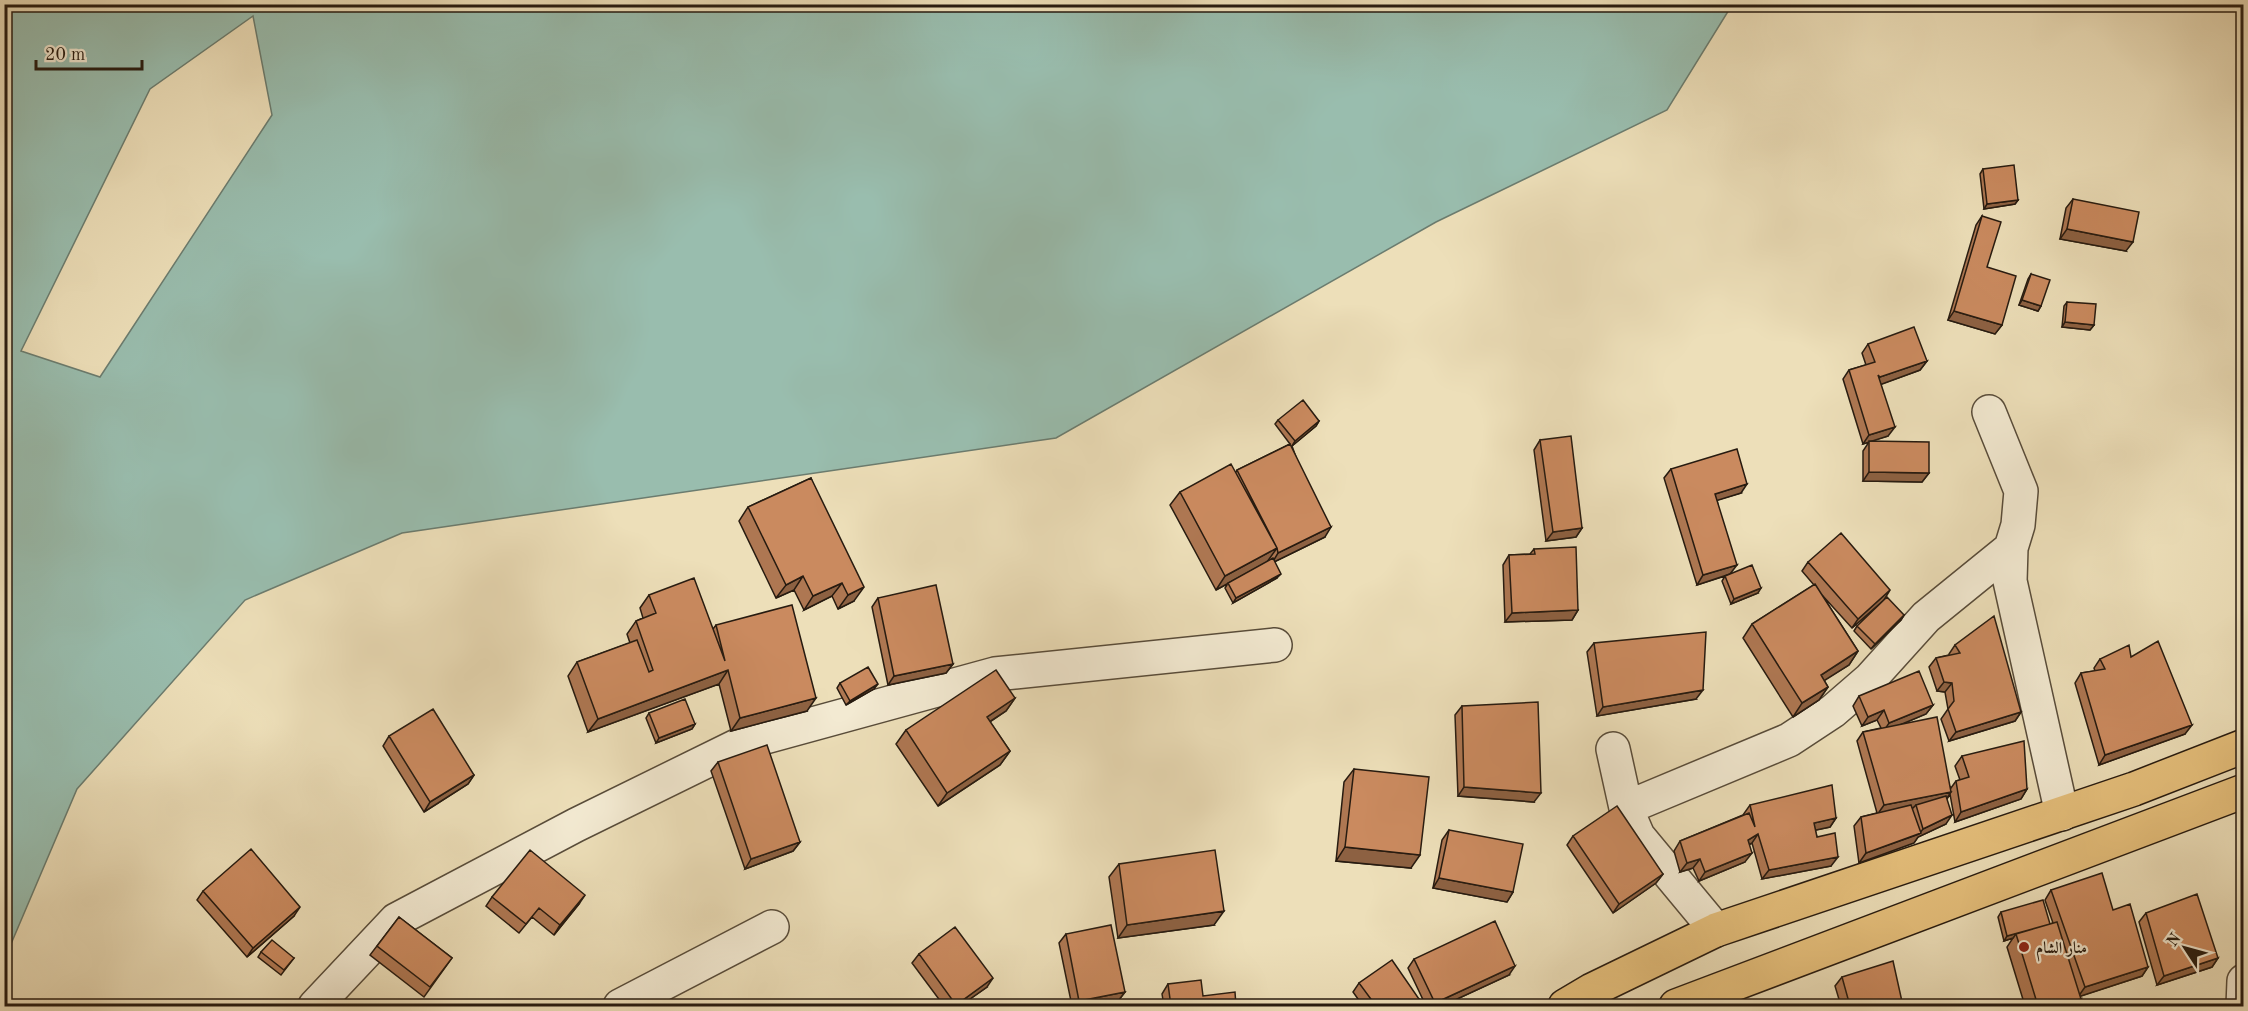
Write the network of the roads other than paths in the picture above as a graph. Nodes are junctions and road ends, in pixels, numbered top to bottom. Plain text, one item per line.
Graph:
1 (1989, 412) dead end
2 (2012, 548) junction
3 (1275, 645) dead end
4 (2244, 746) edge
5 (1613, 749) dead end
6 (2244, 791) edge
7 (1626, 808) junction
8 (2062, 814) junction
9 (772, 927) dead end
10 (1716, 930) junction
11 (2244, 981) edge
12 (315, 1006) edge
13 (620, 1006) edge
14 (1565, 1006) edge
15 (1676, 1006) edge
16 (2243, 1006) edge

1 - 2 street
2 - 7 street
2 - 8 street
3 - 12 street
4 - 8 main road
5 - 7 street
6 - 15 main road
7 - 10 street
8 - 10 main road
9 - 13 street
10 - 14 main road
11 - 16 street

